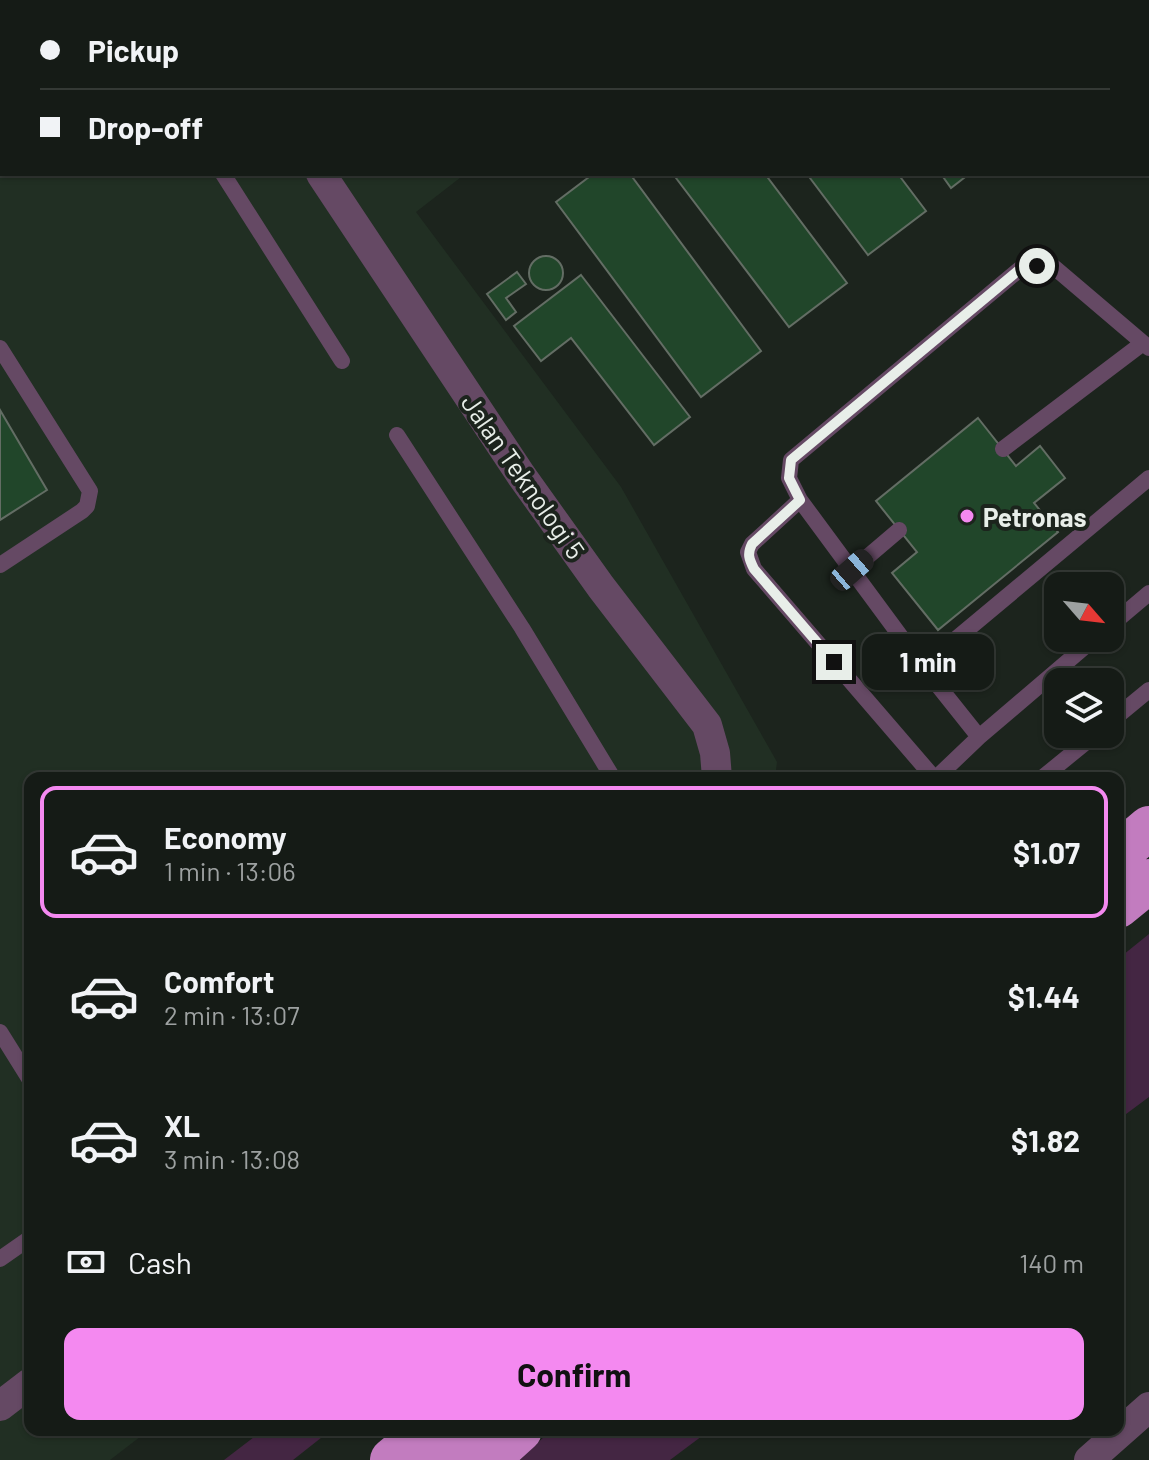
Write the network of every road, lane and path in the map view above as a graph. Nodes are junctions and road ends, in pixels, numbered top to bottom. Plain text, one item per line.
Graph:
1 (224, 176) edge
2 (322, 176) edge
3 (1146, 345) edge
4 (0, 348) edge
5 (342, 361) dead end
6 (397, 435) dead end
7 (1003, 449) dead end
8 (1149, 478) edge
9 (800, 500) junction
10 (899, 530) dead end
11 (0, 565) edge
12 (852, 570) junction
13 (1149, 593) edge
14 (1124, 614) edge
15 (1079, 652) edge
16 (924, 668) junction
17 (1149, 690) edge
18 (1124, 711) edge
19 (979, 737) junction
20 (1079, 748) edge
21 (609, 772) edge
22 (717, 772) edge
23 (930, 772) edge
24 (941, 772) edge
25 (1049, 772) edge
26 (1149, 828) edge
27 (1124, 849) edge
28 (1149, 881) edge
29 (1124, 901) edge
30 (0, 1032) edge
31 (24, 1070) edge
32 (24, 1242) edge
33 (0, 1259) edge
34 (24, 1388) edge
35 (0, 1406) edge
36 (1149, 1407) edge
37 (1124, 1429) edge
38 (421, 1436) edge
39 (475, 1436) edge
40 (513, 1436) edge
41 (1116, 1436) edge
42 (392, 1460) edge
43 (447, 1460) edge
44 (487, 1460) edge
45 (1089, 1460) edge

1 - 5 lane
2 - 22 street, Jalan Teknologi 5
3 - 7 lane
3 - 9 lane
4 - 11 lane
6 - 21 lane
8 - 16 lane
9 - 12 lane
9 - 23 lane
10 - 12 lane
12 - 16 lane
13 - 14 lane
15 - 19 lane
16 - 19 lane
17 - 18 lane
19 - 24 lane
20 - 25 lane
26 - 27 highway
28 - 29 highway
30 - 31 lane
32 - 33 lane
34 - 35 street
36 - 37 street
38 - 42 highway
39 - 43 highway
40 - 44 highway
41 - 45 street

